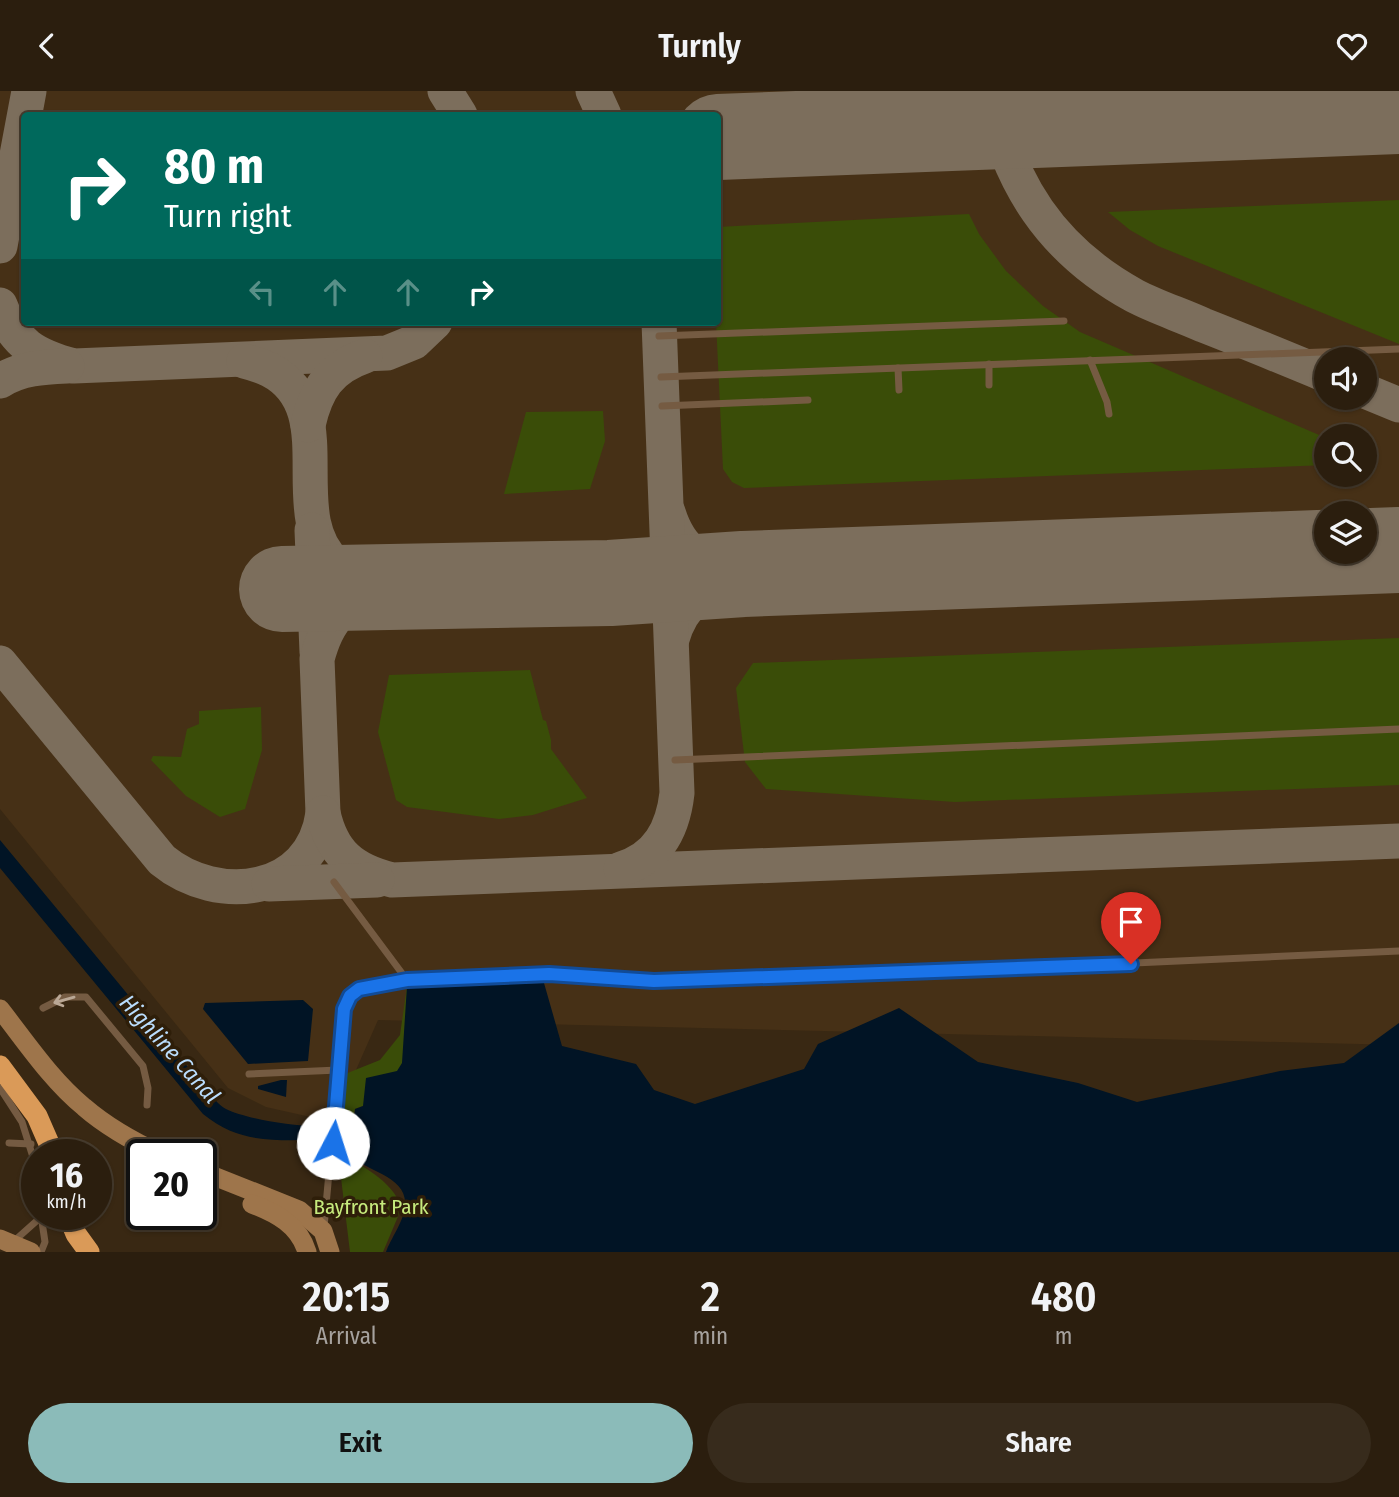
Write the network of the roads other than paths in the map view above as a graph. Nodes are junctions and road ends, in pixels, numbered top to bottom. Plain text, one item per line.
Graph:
1 (1064, 321) dead end
2 (659, 336) dead end
3 (1399, 349) edge
4 (1090, 360) junction
5 (989, 364) junction
6 (898, 368) junction
7 (661, 377) dead end
8 (989, 385) dead end
9 (899, 390) dead end
10 (808, 400) dead end
11 (662, 406) dead end
12 (1109, 414) dead end
13 (1399, 729) edge
14 (675, 760) dead end
15 (334, 882) dead end
16 (1399, 951) edge
17 (407, 980) junction
18 (43, 1008) dead end
19 (0, 1009) edge
20 (0, 1066) edge
21 (338, 1070) junction
22 (249, 1073) dead end
23 (0, 1088) edge
24 (147, 1105) dead end
25 (29, 1139) edge
26 (47, 1139) edge
27 (132, 1139) edge
28 (9, 1143) dead end
29 (21, 1144) edge
30 (217, 1178) edge
31 (217, 1184) edge
32 (23, 1230) edge
33 (43, 1230) edge
34 (74, 1230) edge
35 (323, 1231) junction
36 (3, 1246) edge
37 (31, 1252) edge
38 (41, 1252) edge
39 (89, 1252) edge
40 (307, 1252) edge
41 (321, 1252) edge
42 (330, 1252) edge

1 - 2 lane
3 - 4 lane
4 - 5 lane
4 - 12 lane
5 - 6 lane
5 - 8 lane
6 - 7 lane
6 - 9 lane
10 - 11 lane
13 - 14 lane
15 - 17 lane
16 - 17 lane
17 - 21 lane
24 -> 18 lane
19 - 27 street
20 - 26 highway
21 - 22 lane
21 - 35 lane
23 - 25 lane
28 - 29 lane
30 - 35 street
31 - 40 street
32 - 36 lane
33 - 38 lane
34 - 39 highway
35 - 41 street
35 - 42 street
36 - 37 street

